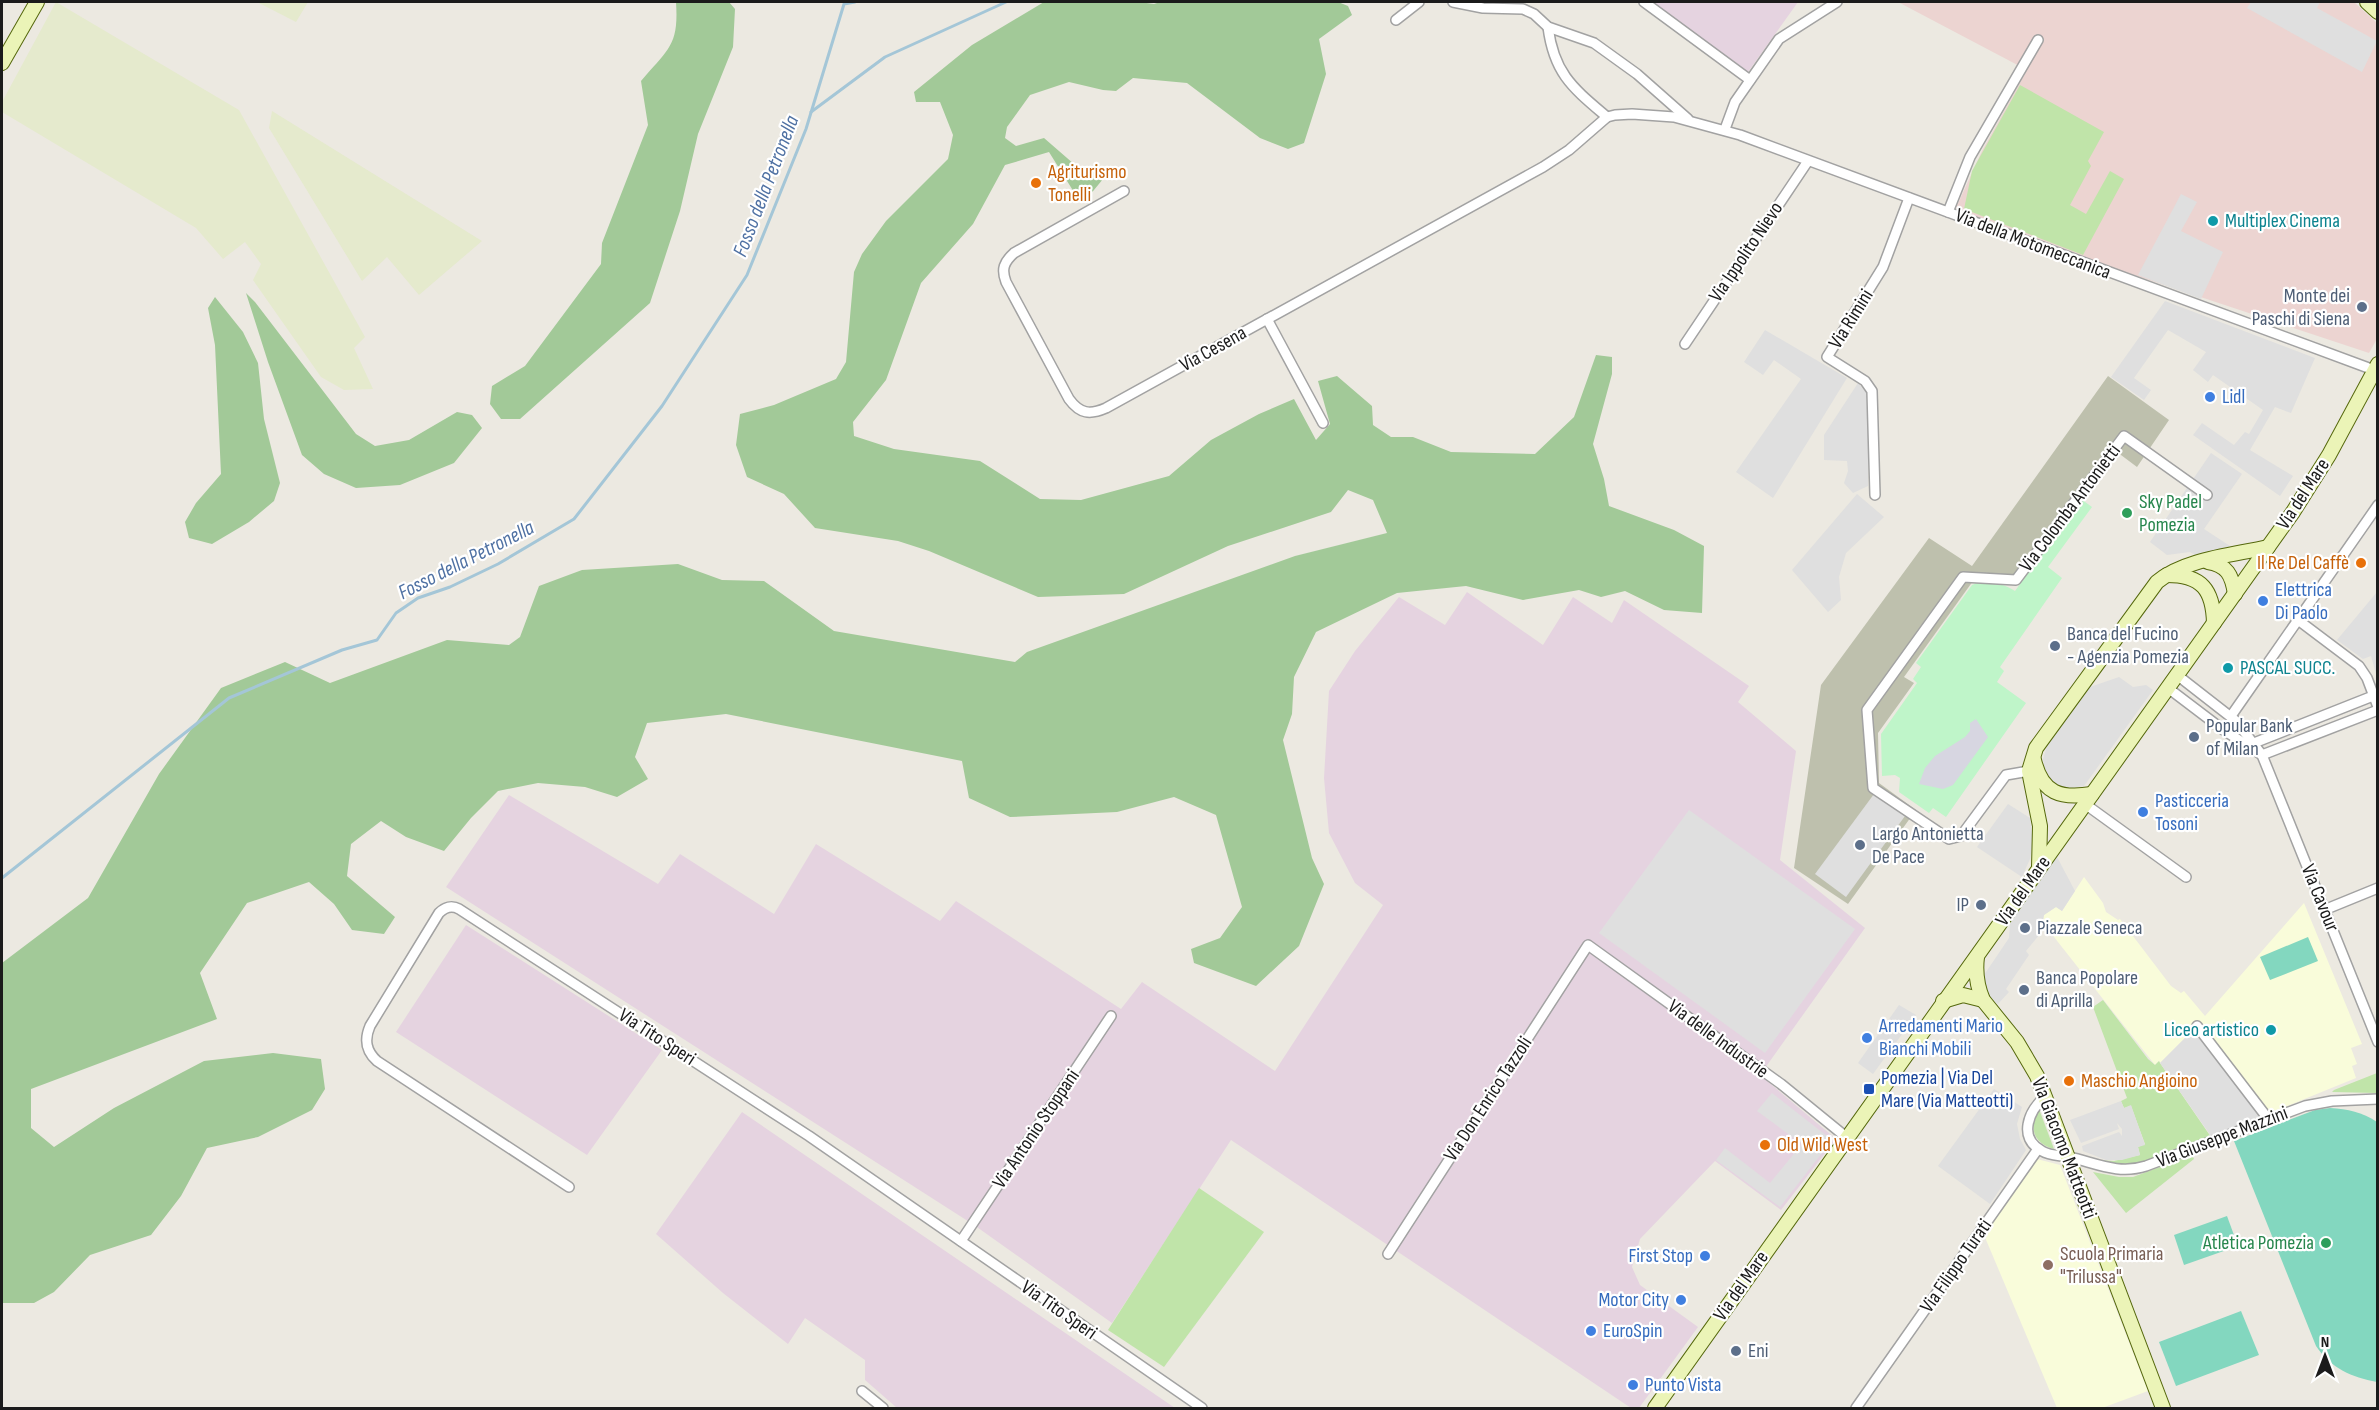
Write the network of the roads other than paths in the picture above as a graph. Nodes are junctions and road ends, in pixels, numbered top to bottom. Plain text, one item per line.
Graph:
1 (37, 2) edge
2 (1419, 2) edge
3 (1453, 2) edge
4 (1644, 2) edge
5 (1837, 2) edge
6 (2367, 2) edge
7 (1515, 4) edge
8 (2378, 12) edge
9 (1396, 20) dead end
10 (1548, 27) junction
11 (2038, 40) dead end
12 (2, 63) edge
13 (1750, 80) junction
14 (1607, 117) junction
15 (1690, 121) junction
16 (1725, 129) junction
17 (1808, 161) junction
18 (1124, 191) dead end
19 (1909, 198) junction
20 (1948, 212) junction
21 (1267, 319) junction
22 (1685, 344) dead end
23 (2376, 367) edge
24 (1323, 423) dead end
25 (1875, 495) dead end
26 (2207, 495) dead end
27 (2378, 505) edge
28 (2268, 547) junction
29 (2206, 561) junction
30 (2166, 575) junction
31 (2235, 594) junction
32 (2298, 620) junction
33 (2214, 623) junction
34 (2177, 675) junction
35 (2168, 688) junction
36 (2375, 695) edge
37 (2378, 709) edge
38 (2231, 716) junction
39 (2254, 743) junction
40 (2033, 755) junction
41 (2262, 755) junction
42 (2029, 771) junction
43 (2088, 799) junction
44 (2070, 825) junction
45 (2040, 826) junction
46 (2054, 847) junction
47 (2038, 869) junction
48 (2186, 877) dead end
49 (2378, 888) edge
50 (2324, 910) junction
51 (1588, 945) joint
52 (1977, 955) junction
53 (1983, 1000) junction
54 (1943, 1001) junction
55 (1111, 1016) dead end
56 (2197, 1026) dead end
57 (2378, 1042) edge
58 (2045, 1097) junction
59 (2378, 1100) edge
60 (2269, 1120) junction
61 (1846, 1137) junction
62 (2038, 1149) junction
63 (2068, 1157) junction
64 (569, 1187) dead end
65 (961, 1241) junction
66 (1388, 1254) dead end
67 (862, 1391) dead end
68 (883, 1408) edge
69 (1202, 1408) edge
70 (1654, 1408) edge
71 (1856, 1408) edge
72 (2163, 1408) edge

1 - 12 main road
2 - 9 street
3 - 7 street, Via della Motomeccanica
4 - 13 street
5 - 13 street
6 - 8 main road
7 - 10 street, Via della Motomeccanica
10 - 14 street
10 - 15 street, Via della Motomeccanica
11 - 20 street
13 - 16 street
14 - 15 street, Via della Motomeccanica
14 - 21 street, Via Cesena
15 - 16 street, Via della Motomeccanica
16 - 17 street, Via della Motomeccanica
17 - 19 street, Via della Motomeccanica
17 - 22 street, Via Ippolito Nievo
18 - 21 street, Via Cesena
19 - 20 street, Via della Motomeccanica
19 - 25 street, Via Rimini
20 - 23 street, Via della Motomeccanica
21 - 24 street
23 - 28 main road, Via del Mare
26 - 42 street, Via Colomba Antonietti
27 - 32 street
28 - 29 main road
28 - 31 main road, Via del Mare
29 - 30 main road
29 - 31 main road
30 - 33 main road
30 - 40 main road
31 - 33 main road, Via del Mare
32 - 36 street
32 - 38 street
33 - 34 main road, Via del Mare
34 - 35 main road, Via del Mare
34 - 38 street, Via Cavour
35 - 41 street
35 - 43 main road, Via del Mare
36 - 37 street
36 - 39 street
37 - 41 street
38 - 39 street, Via Cavour
39 - 41 street, Via Cavour
40 - 42 main road
40 - 43 main road
41 - 50 street, Via Cavour
42 - 45 main road
43 - 44 main road, Via del Mare
43 - 48 street
44 - 45 main road
44 - 46 main road, Via del Mare
45 - 46 main road
45 - 47 main road
46 - 47 main road, Via del Mare
47 - 52 main road, Via del Mare
49 - 50 street
50 - 57 street, Via Cavour
51 - 61 street, Via delle Industrie
51 - 66 street, Via Don Enrico Tazzoli
52 - 53 main road, Via Giacomo Matteotti
52 - 54 main road, Via del Mare
53 - 54 main road
53 - 58 main road, Via Giacomo Matteotti
54 - 61 main road, Via del Mare
55 - 65 street, Via Antonio Stoppani
56 - 60 street
58 - 62 street
58 - 63 main road, Via Giacomo Matteotti
59 - 60 street, Via Giuseppe Mazzini
60 - 63 street, Via Giuseppe Mazzini
61 - 70 main road, Via del Mare
62 - 63 street
62 - 71 street, Via Filippo Turati
63 - 72 main road, Via Giacomo Matteotti
64 - 65 street, Via Tito Speri
65 - 69 street, Via Tito Speri
67 - 68 street

